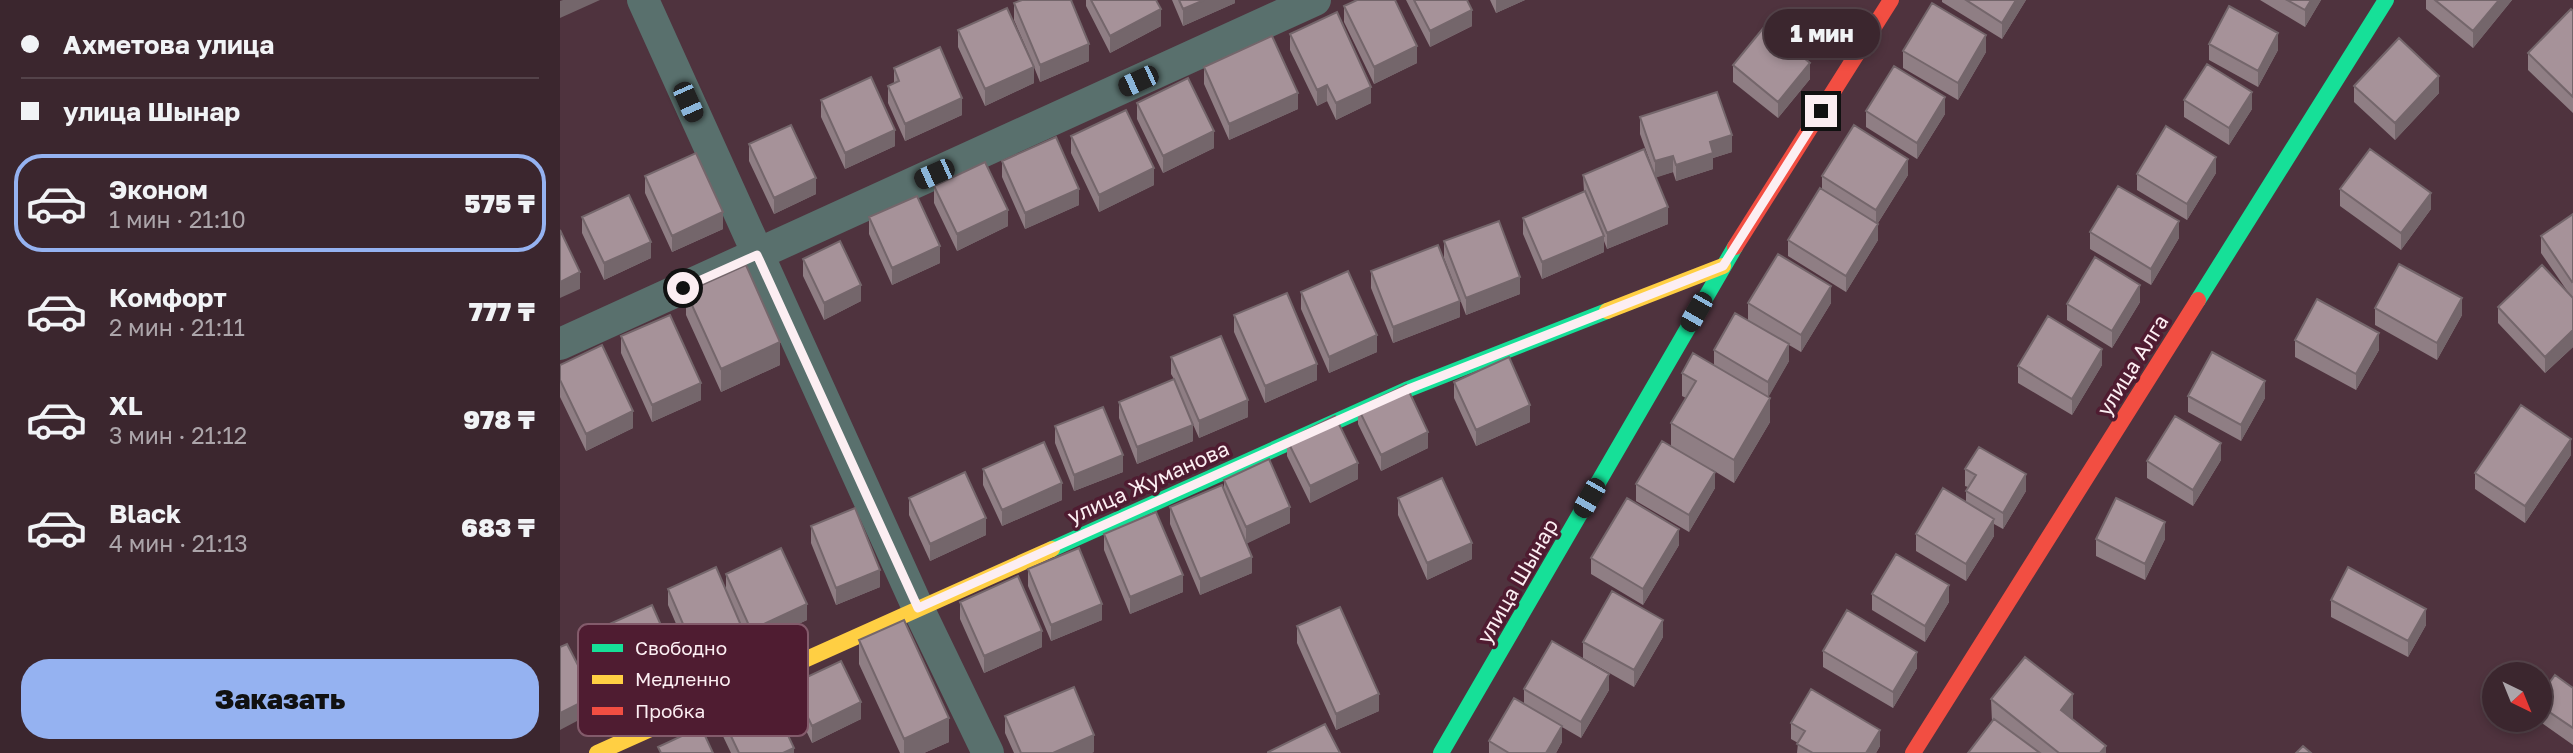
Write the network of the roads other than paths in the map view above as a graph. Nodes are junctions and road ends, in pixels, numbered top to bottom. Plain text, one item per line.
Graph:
1 (643, 0) edge
2 (1315, 0) edge
3 (1891, 0) edge
4 (2386, 0) edge
5 (757, 255) junction
6 (1723, 266) junction
7 (560, 344) edge
8 (918, 608) junction
9 (808, 658) edge
10 (635, 736) edge
11 (597, 753) edge
12 (988, 753) edge
13 (1441, 753) edge
14 (1913, 753) edge

1 - 5 street
2 - 5 street
3 - 6 street, улица Шынар
4 - 14 street, улица Алга
5 - 7 street
5 - 8 street
6 - 8 street, улица Жуманова
6 - 13 street, улица Шынар
8 - 9 street, улица Жуманова
8 - 12 street
10 - 11 street, улица Жуманова

